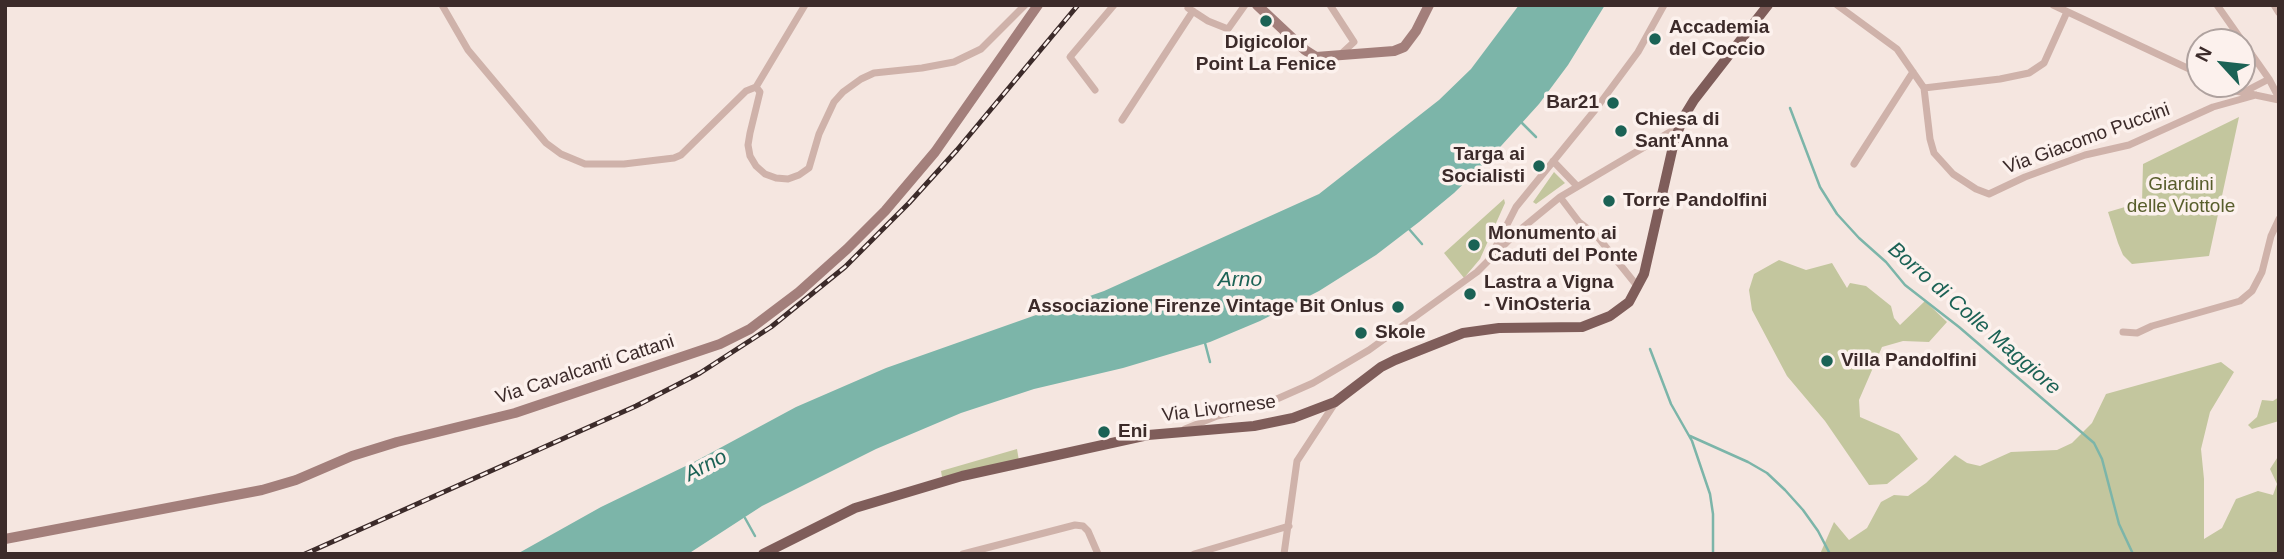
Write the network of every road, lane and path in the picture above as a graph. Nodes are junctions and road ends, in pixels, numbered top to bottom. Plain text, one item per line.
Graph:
1 (442, 5) edge
2 (805, 5) edge
3 (1025, 5) edge
4 (1038, 5) edge
5 (1114, 5) edge
6 (1245, 5) edge
7 (1257, 5) edge
8 (1330, 5) edge
9 (1429, 5) edge
10 (1664, 5) edge
11 (1768, 5) edge
12 (1837, 5) edge
13 (2053, 5) edge
14 (2217, 5) edge
15 (2274, 5) edge
16 (1188, 8) edge
17 (2067, 12) junction
18 (2279, 13) edge
19 (1341, 55) junction
20 (2186, 67) edge
21 (1913, 72) junction
22 (2269, 79) junction
23 (2256, 85) edge
24 (756, 87) junction
25 (1924, 88) junction
26 (1095, 90) dead end
27 (2256, 94) edge
28 (2265, 97) junction
29 (2232, 98) edge
30 (2244, 98) edge
31 (2279, 99) edge
32 (2225, 104) junction
33 (1122, 120) dead end
34 (1680, 126) junction
35 (1553, 161) junction
36 (1854, 164) dead end
37 (1577, 186) junction
38 (1560, 197) junction
39 (2279, 219) edge
40 (1487, 263) junction
41 (1638, 287) junction
42 (2123, 332) dead end
43 (1335, 402) junction
44 (1178, 432) junction
45 (1289, 526) junction
46 (5, 539) edge
47 (763, 554) edge
48 (963, 554) edge
49 (1098, 554) edge
50 (1194, 554) edge
51 (1284, 554) edge

1 - 24 street
2 - 24 street
3 - 24 street
4 - 46 street, Via Cavalcanti Cattani
5 - 26 street
6 - 16 street
7 - 19 street
8 - 19 street
9 - 19 street
10 - 35 street
11 - 34 main road, Via Livornese
12 - 21 street, Via Giacomo Puccini
13 - 17 street
14 - 22 street
15 - 18 street
16 - 33 street
17 - 20 street
17 - 25 street
21 - 25 street, Via Giacomo Puccini
21 - 36 street
22 - 23 street
22 - 28 street
22 - 31 street
25 - 32 street, Via Giacomo Puccini
27 - 28 street
28 - 31 street
29 - 32 street, Via Giacomo Puccini
30 - 32 street
34 - 37 street
34 - 41 main road, Via Livornese
35 - 37 street
35 - 40 street
37 - 38 street
38 - 40 street
38 - 41 street
39 - 42 street
40 - 44 street
41 - 43 main road, Via Livornese
43 - 44 main road, Via Livornese
43 - 45 street
44 - 47 main road, Via Livornese
45 - 50 street
45 - 51 street
48 - 49 street

